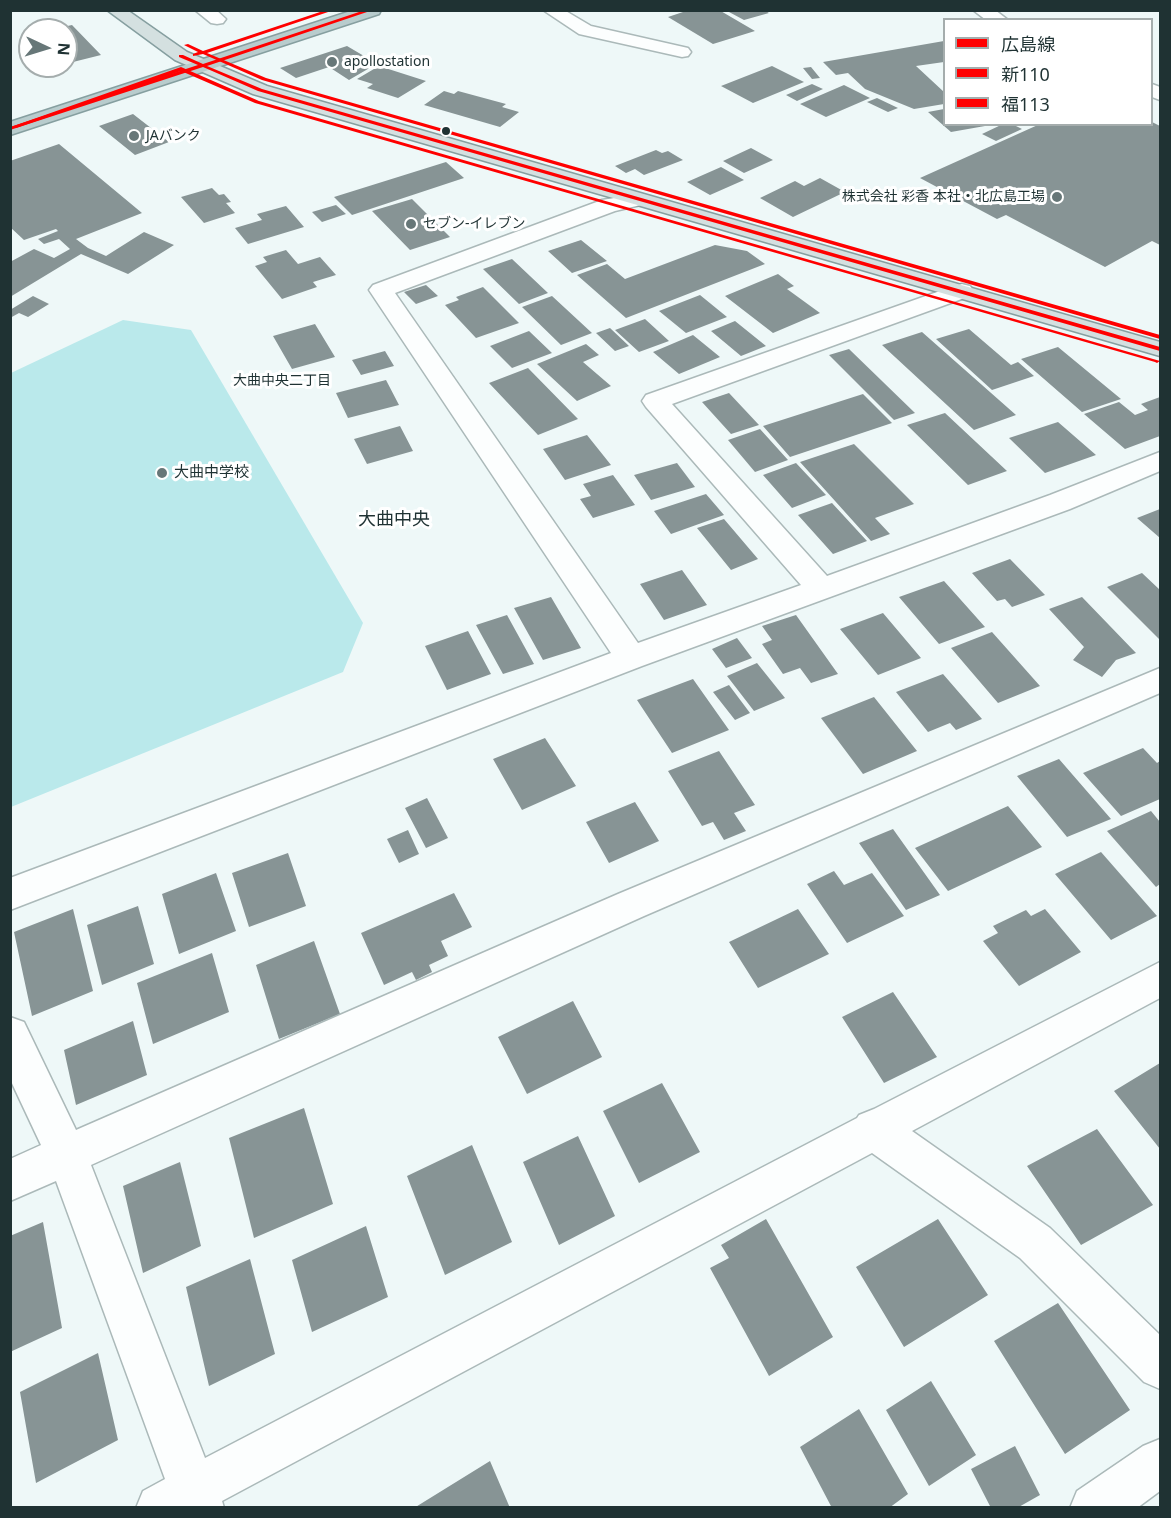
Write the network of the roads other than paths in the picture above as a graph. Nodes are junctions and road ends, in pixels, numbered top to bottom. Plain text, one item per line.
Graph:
1 (115, 10) edge
2 (322, 10) edge
3 (373, 10) edge
4 (551, 10) edge
5 (981, 10) edge
6 (996, 18) edge
7 (682, 52) dead end
8 (190, 61) junction
9 (10, 116) edge
10 (10, 129) edge
11 (638, 200) junction
12 (962, 291) junction
13 (1161, 349) edge
14 (1161, 461) edge
15 (822, 589) junction
16 (631, 658) junction
17 (1161, 680) edge
18 (10, 894) edge
19 (1161, 979) edge
20 (10, 1035) edge
21 (873, 1129) junction
22 (67, 1155) junction
23 (10, 1180) edge
24 (1161, 1366) edge
25 (1161, 1463) edge
26 (184, 1502) edge
27 (1094, 1508) edge

1 - 8 main road
2 - 8 highway
3 - 8 highway
4 - 7 street
5 - 6 street
8 - 9 highway
8 - 10 highway
8 - 11 main road
11 - 12 main road
11 - 16 street
12 - 13 main road
12 - 15 street
14 - 15 street
15 - 16 street
16 - 18 street
17 - 22 street
19 - 21 street
20 - 22 street
21 - 24 street
21 - 26 street
22 - 23 street
22 - 26 street
25 - 27 street

